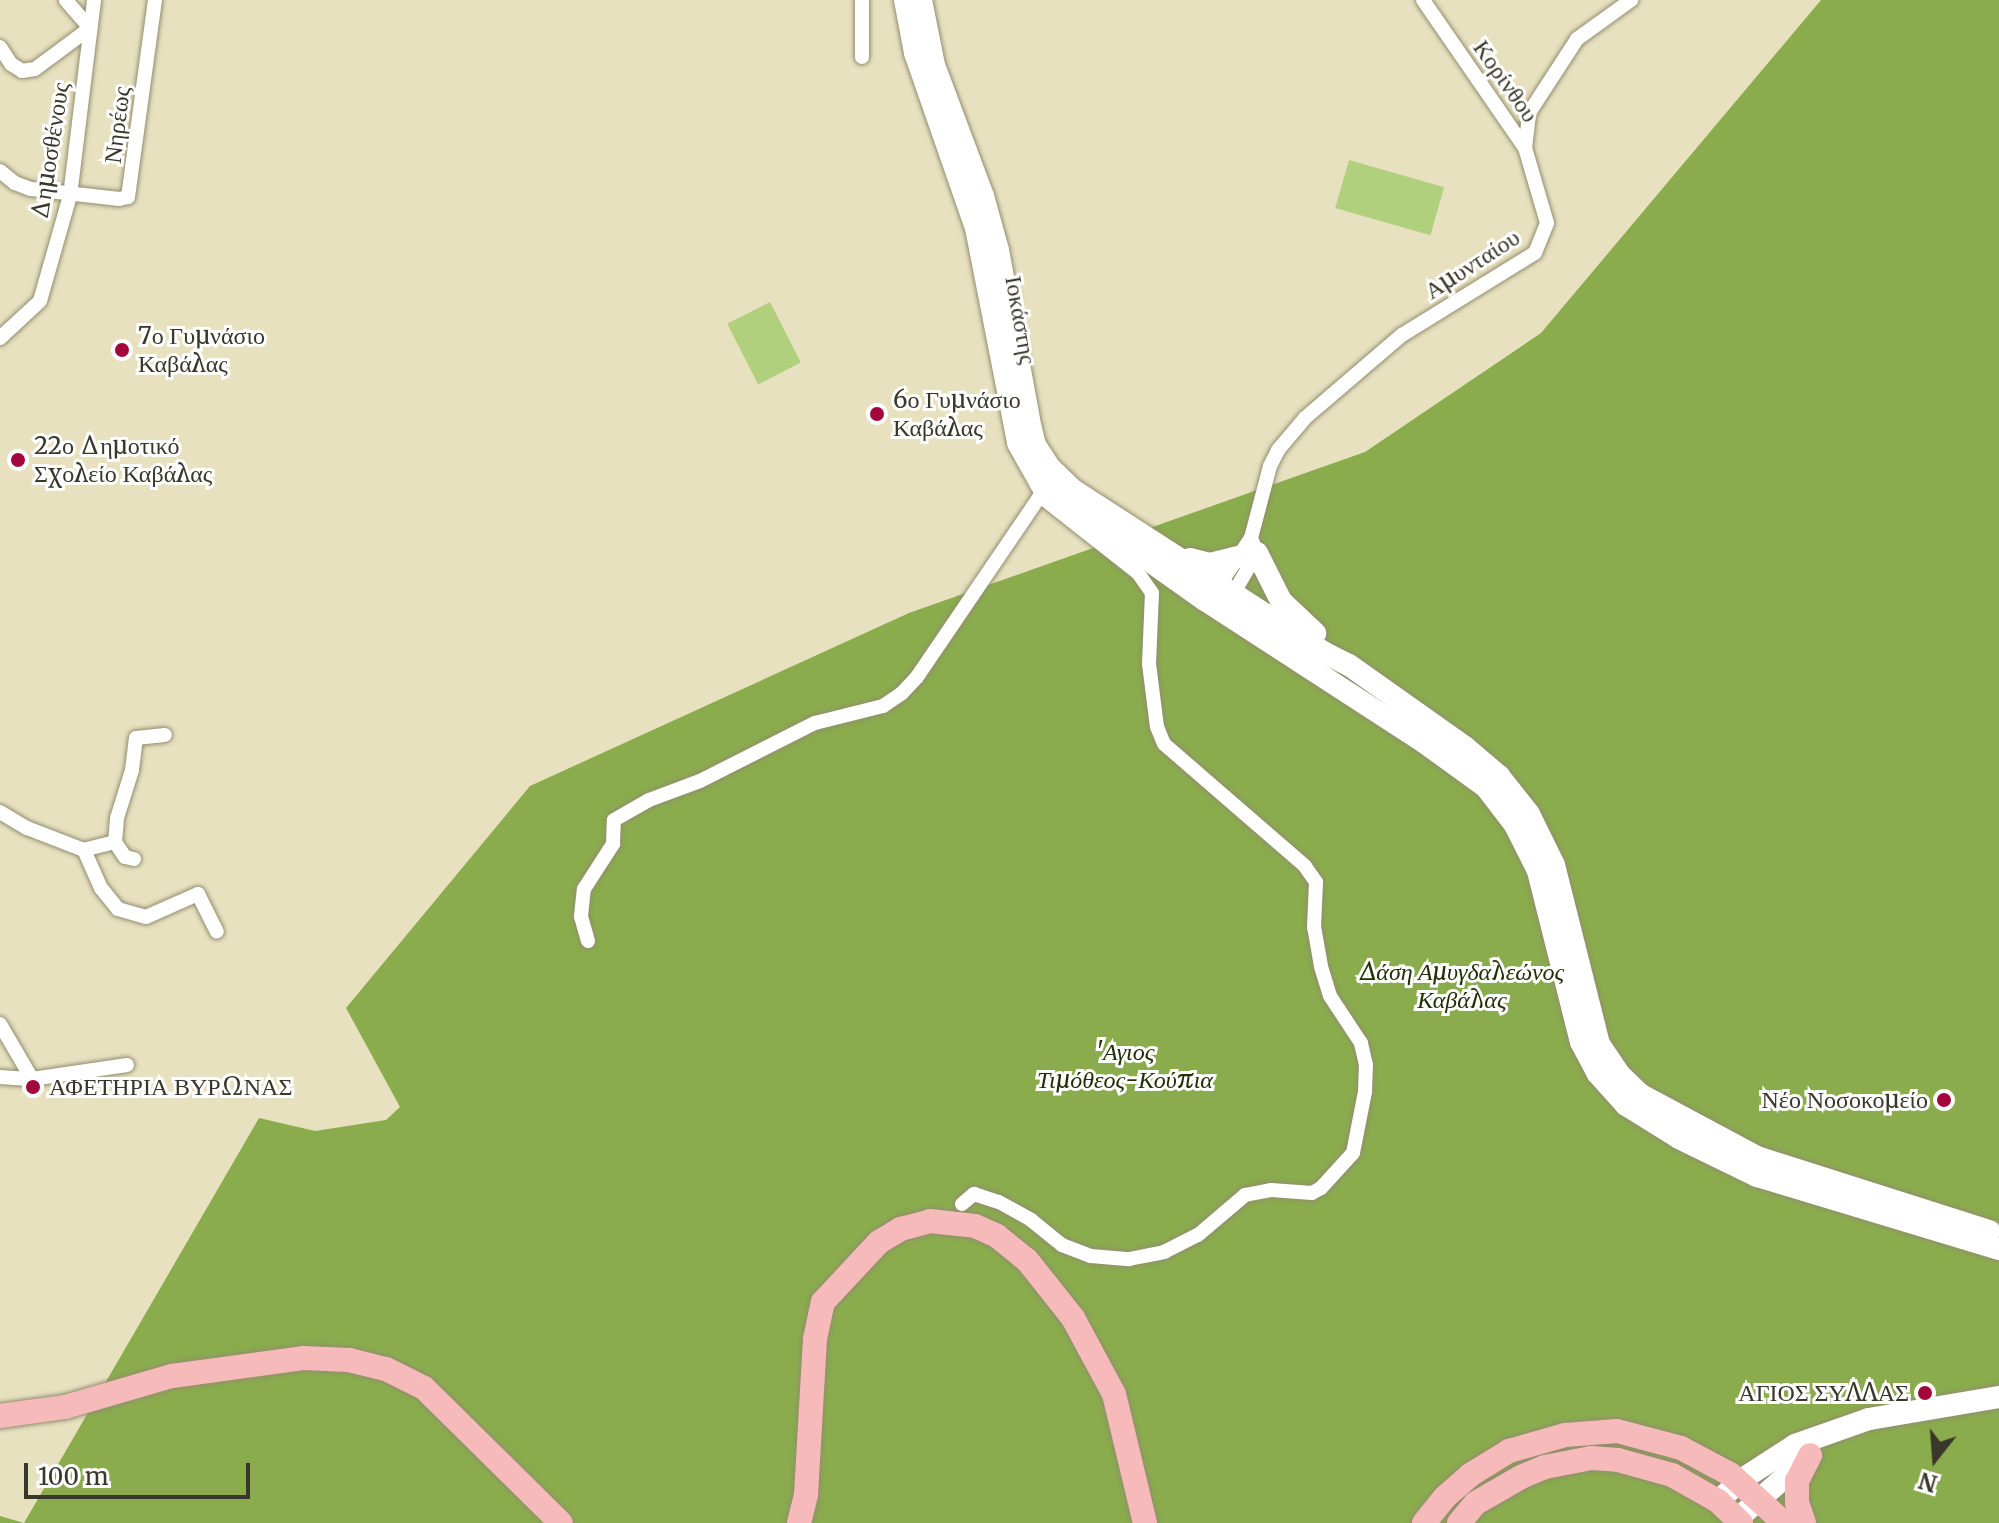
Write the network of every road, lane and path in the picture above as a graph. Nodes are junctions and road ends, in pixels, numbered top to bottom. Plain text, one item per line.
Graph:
1 (66, 0) edge
2 (94, 0) edge
3 (155, 0) edge
4 (862, 0) edge
5 (905, 0) edge
6 (921, 0) edge
7 (1423, 0) edge
8 (1631, 0) edge
9 (90, 28) junction
10 (0, 47) edge
11 (862, 57) dead end
12 (1525, 148) junction
13 (0, 171) edge
14 (70, 196) junction
15 (0, 338) edge
16 (1041, 490) junction
17 (1249, 549) junction
18 (1174, 552) junction
19 (1220, 597) junction
20 (1338, 657) junction
21 (165, 735) dead end
22 (0, 812) edge
23 (115, 842) junction
24 (84, 850) junction
25 (134, 859) dead end
26 (217, 932) dead end
27 (588, 941) dead end
28 (0, 1024) edge
29 (127, 1065) dead end
30 (0, 1077) edge
31 (32, 1079) junction
32 (962, 1204) dead end
33 (1999, 1235) edge
34 (1966, 1239) junction
35 (1999, 1249) edge
36 (1999, 1258) edge
37 (1996, 1395) edge
38 (0, 1416) edge
39 (1827, 1436) junction
40 (1810, 1455) junction
41 (1741, 1480) junction
42 (1759, 1498) junction
43 (1718, 1501) junction
44 (1739, 1521) edge
45 (561, 1523) edge
46 (799, 1523) edge
47 (1145, 1523) edge
48 (1424, 1523) edge
49 (1459, 1523) edge
50 (1784, 1523) edge
51 (1804, 1523) edge

1 - 9 street
2 - 9 street, Δημοσθένους
3 - 14 street, Νηρέως
4 - 11 street
5 - 16 street, Ιοκάστης
6 - 18 street, Ιοκάστης
7 - 12 street, Κορίνθου
8 - 12 street, Αμυνταίου
9 - 10 street
9 - 14 street, Δημοσθένους
12 - 17 street, Αμυνταίου
13 - 14 street
14 - 15 street, Δημοσθένους
16 - 19 street, Ιοκάστης
16 - 27 street
16 - 32 street
17 - 18 street
17 - 19 street, Αμυνταίου
17 - 20 street
18 - 19 street, Ιοκάστης
19 - 20 street
19 - 34 street
20 - 33 street
21 - 23 street
22 - 24 street
23 - 24 street
23 - 25 street
24 - 26 street
28 - 31 street
29 - 31 street
30 - 31 street
34 - 35 street
34 - 36 street
37 - 39 street
38 - 45 main road
39 - 40 street
39 - 41 street
40 - 42 street
40 - 51 main road
41 - 42 main road
41 - 43 street
41 - 48 main road
42 - 44 street
42 - 50 main road
43 - 44 main road
43 - 49 main road
46 - 47 main road

